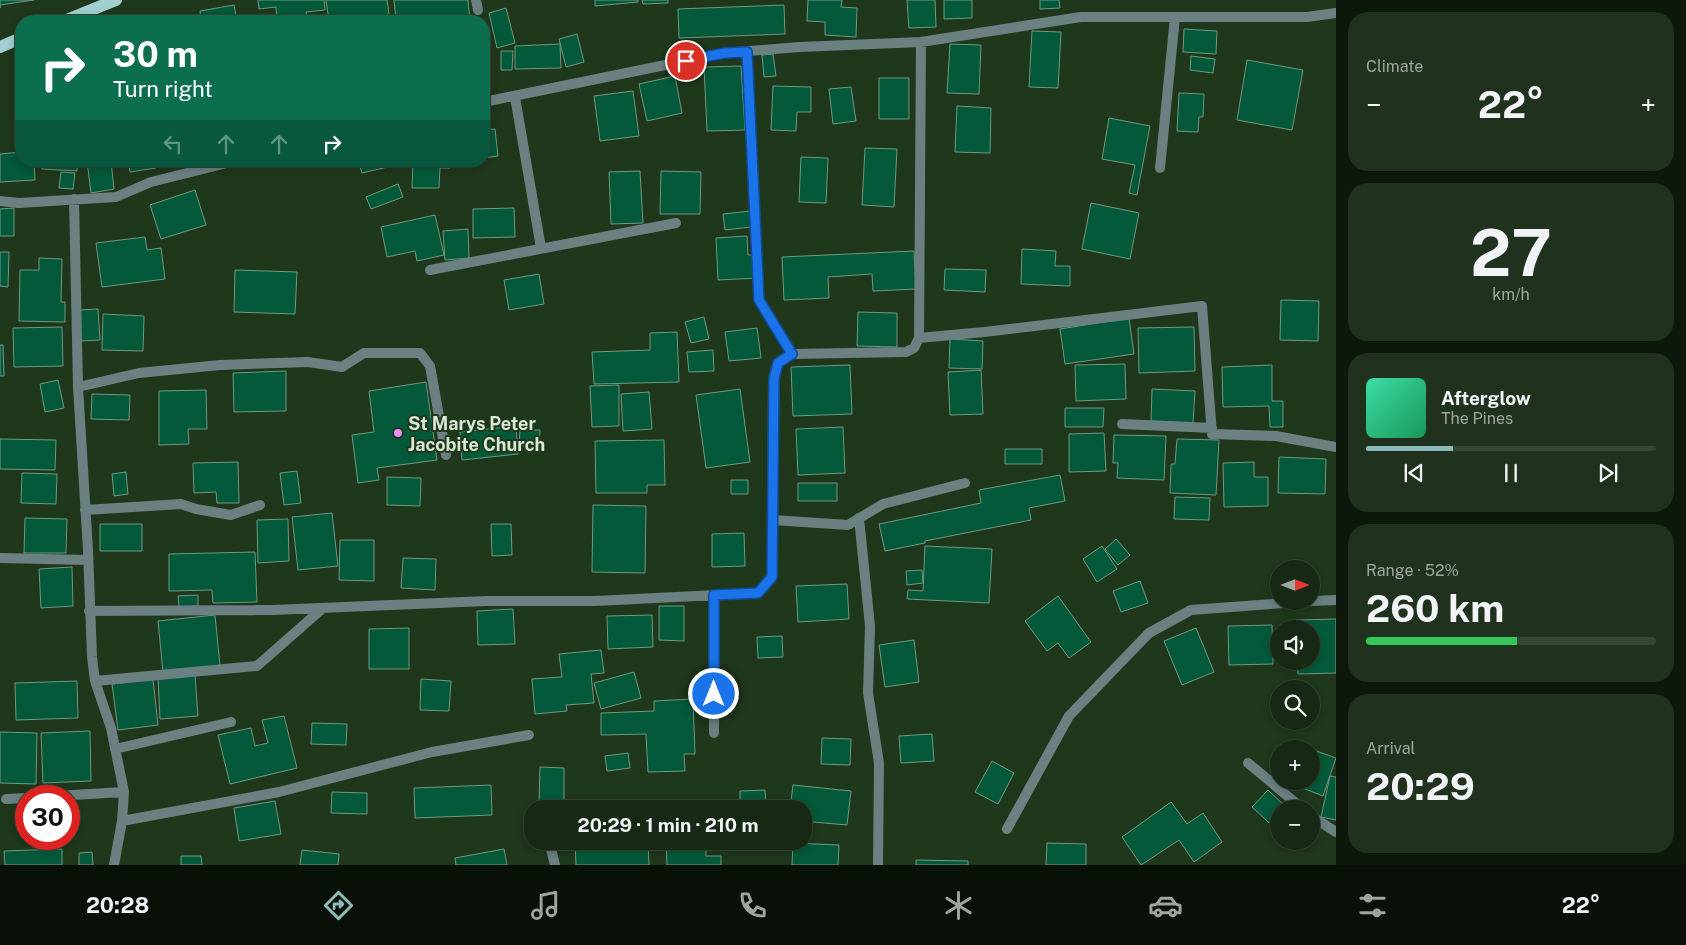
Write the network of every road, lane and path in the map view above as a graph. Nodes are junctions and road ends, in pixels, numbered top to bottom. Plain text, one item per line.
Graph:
1 (116, 0) edge
2 (1336, 13) edge
3 (79, 15) edge
4 (1175, 17) junction
5 (15, 41) edge
6 (921, 42) junction
7 (0, 47) edge
8 (747, 52) junction
9 (515, 97) junction
10 (490, 101) edge
11 (212, 167) edge
12 (1160, 168) dead end
13 (74, 199) junction
14 (0, 201) edge
15 (676, 222) dead end
16 (541, 248) junction
17 (430, 270) dead end
18 (919, 338) junction
19 (792, 354) junction
20 (78, 387) junction
21 (1122, 424) dead end
22 (1212, 428) junction
23 (1336, 446) edge
24 (446, 455) dead end
25 (966, 484) dead end
26 (260, 505) dead end
27 (85, 510) junction
28 (860, 518) junction
29 (773, 520) junction
30 (0, 558) edge
31 (88, 560) junction
32 (714, 595) junction
33 (1336, 600) edge
34 (1320, 601) edge
35 (1270, 604) edge
36 (323, 608) junction
37 (89, 611) junction
38 (95, 681) junction
39 (231, 722) dead end
40 (714, 733) dead end
41 (529, 735) dead end
42 (115, 749) junction
43 (1248, 763) dead end
44 (124, 792) junction
45 (80, 795) edge
46 (6, 799) dead end
47 (15, 799) edge
48 (1292, 800) edge
49 (122, 822) junction
50 (1320, 822) edge
51 (1008, 829) dead end
52 (1336, 832) edge
53 (552, 850) edge
54 (114, 865) edge
55 (556, 865) edge
56 (878, 865) edge

1 - 3 main road
2 - 4 street
4 - 6 street
4 - 12 street
5 - 7 main road
6 - 8 street
6 - 18 street
8 - 9 street
8 - 19 street
9 - 10 street
9 - 16 street
11 - 13 street
13 - 14 street
13 - 20 street
15 - 16 street
16 - 17 street
18 - 19 street
18 - 22 street
19 - 29 street
20 - 24 street
20 - 27 street
21 - 22 street
22 - 23 street
25 - 28 street
26 - 27 street
27 - 31 street
28 - 29 street
28 - 56 street
29 - 32 street
30 - 31 street
31 - 37 street
32 - 36 street
32 - 40 street
33 - 34 street
35 - 51 street
36 - 37 street
36 - 38 street
37 - 38 street
38 - 42 street
39 - 42 street
41 - 49 street
42 - 44 street
43 - 48 street
44 - 45 street
44 - 49 street
46 - 47 street
49 - 54 street
50 - 52 street
53 - 55 street

